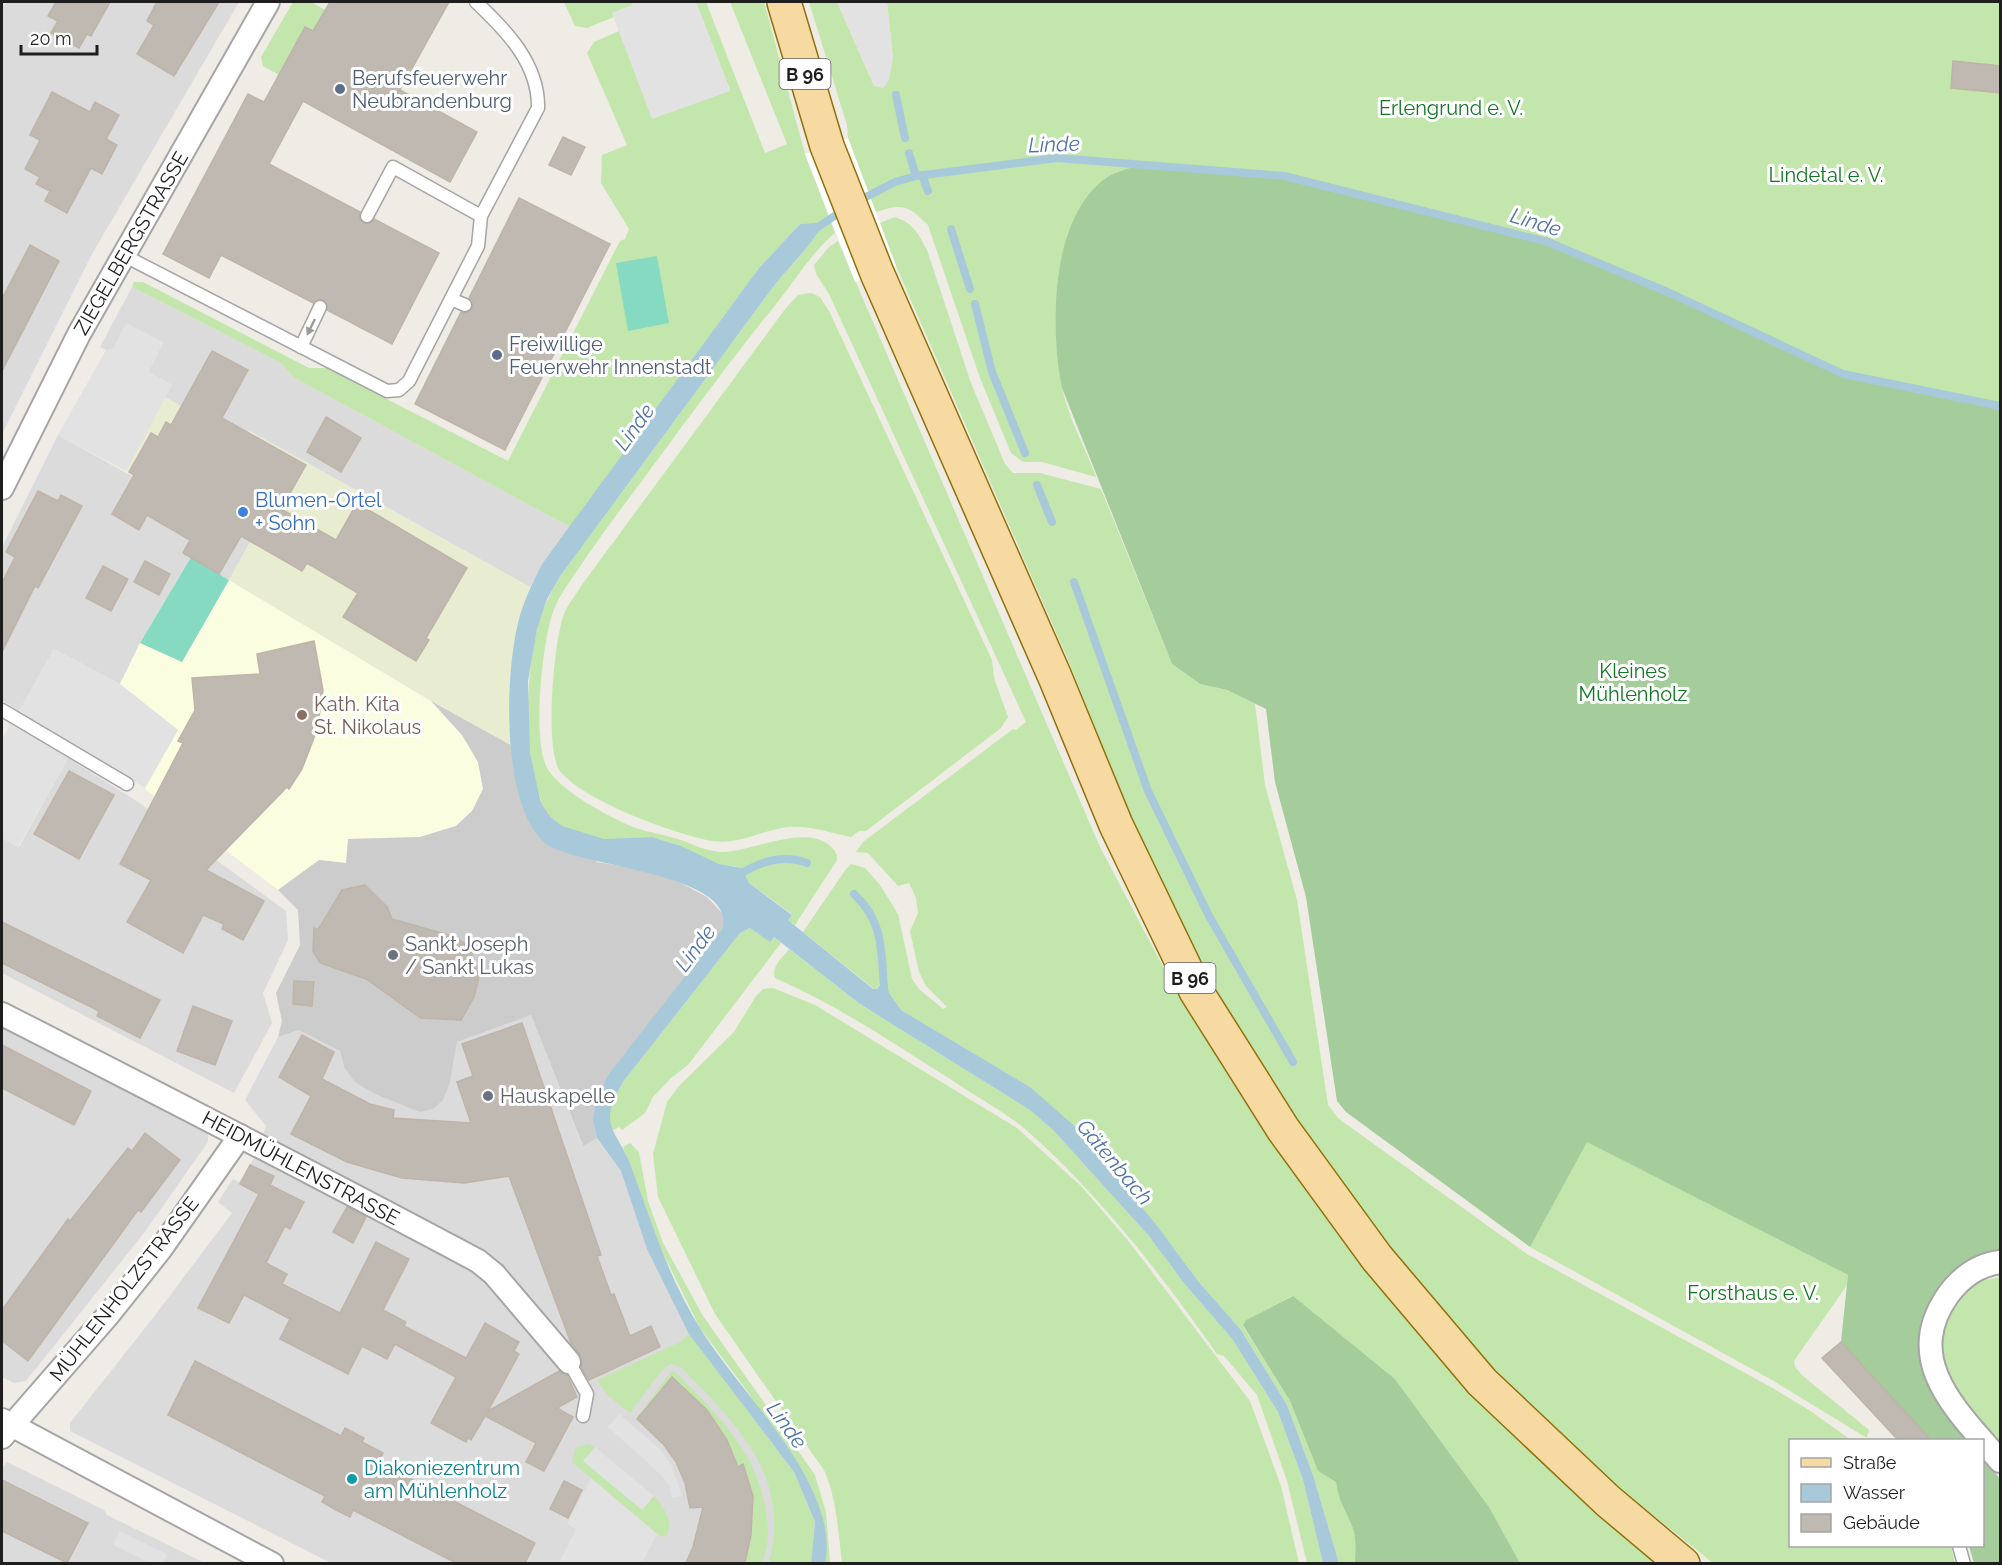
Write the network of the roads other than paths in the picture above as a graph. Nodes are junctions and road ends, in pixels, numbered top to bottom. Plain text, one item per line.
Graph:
1 (268, 2) edge
2 (476, 2) edge
3 (784, 2) edge
4 (367, 216) dead end
5 (481, 216) junction
6 (123, 255) junction
7 (451, 299) junction
8 (465, 305) dead end
9 (320, 307) dead end
10 (301, 347) junction
11 (2, 488) edge
12 (2, 710) edge
13 (127, 784) dead end
14 (2, 1014) edge
15 (240, 1136) junction
16 (2001, 1262) edge
17 (569, 1362) joint
18 (583, 1416) dead end
19 (5, 1427) edge
20 (1982, 1439) edge
21 (1984, 1441) edge
22 (2001, 1461) edge
23 (1960, 1547) edge
24 (272, 1563) edge
25 (1683, 1563) edge
26 (1964, 1563) edge

1 - 6 street, ZIEGELBERGSTRASSE
2 - 5 lane
3 - 25 main road, B 96
4 - 5 lane
5 - 7 lane
6 - 10 lane
6 - 11 street, ZIEGELBERGSTRASSE
7 - 8 lane
7 - 10 lane
9 -> 10 lane
12 - 13 lane
14 - 15 street, HEIDMÜHLENSTRASSE
15 - 17 street, HEIDMÜHLENSTRASSE
15 - 19 street, MÜHLENHOLZSTRASSE
16 - 20 street
17 - 18 lane
19 - 24 street
21 - 22 street
23 - 26 lane

